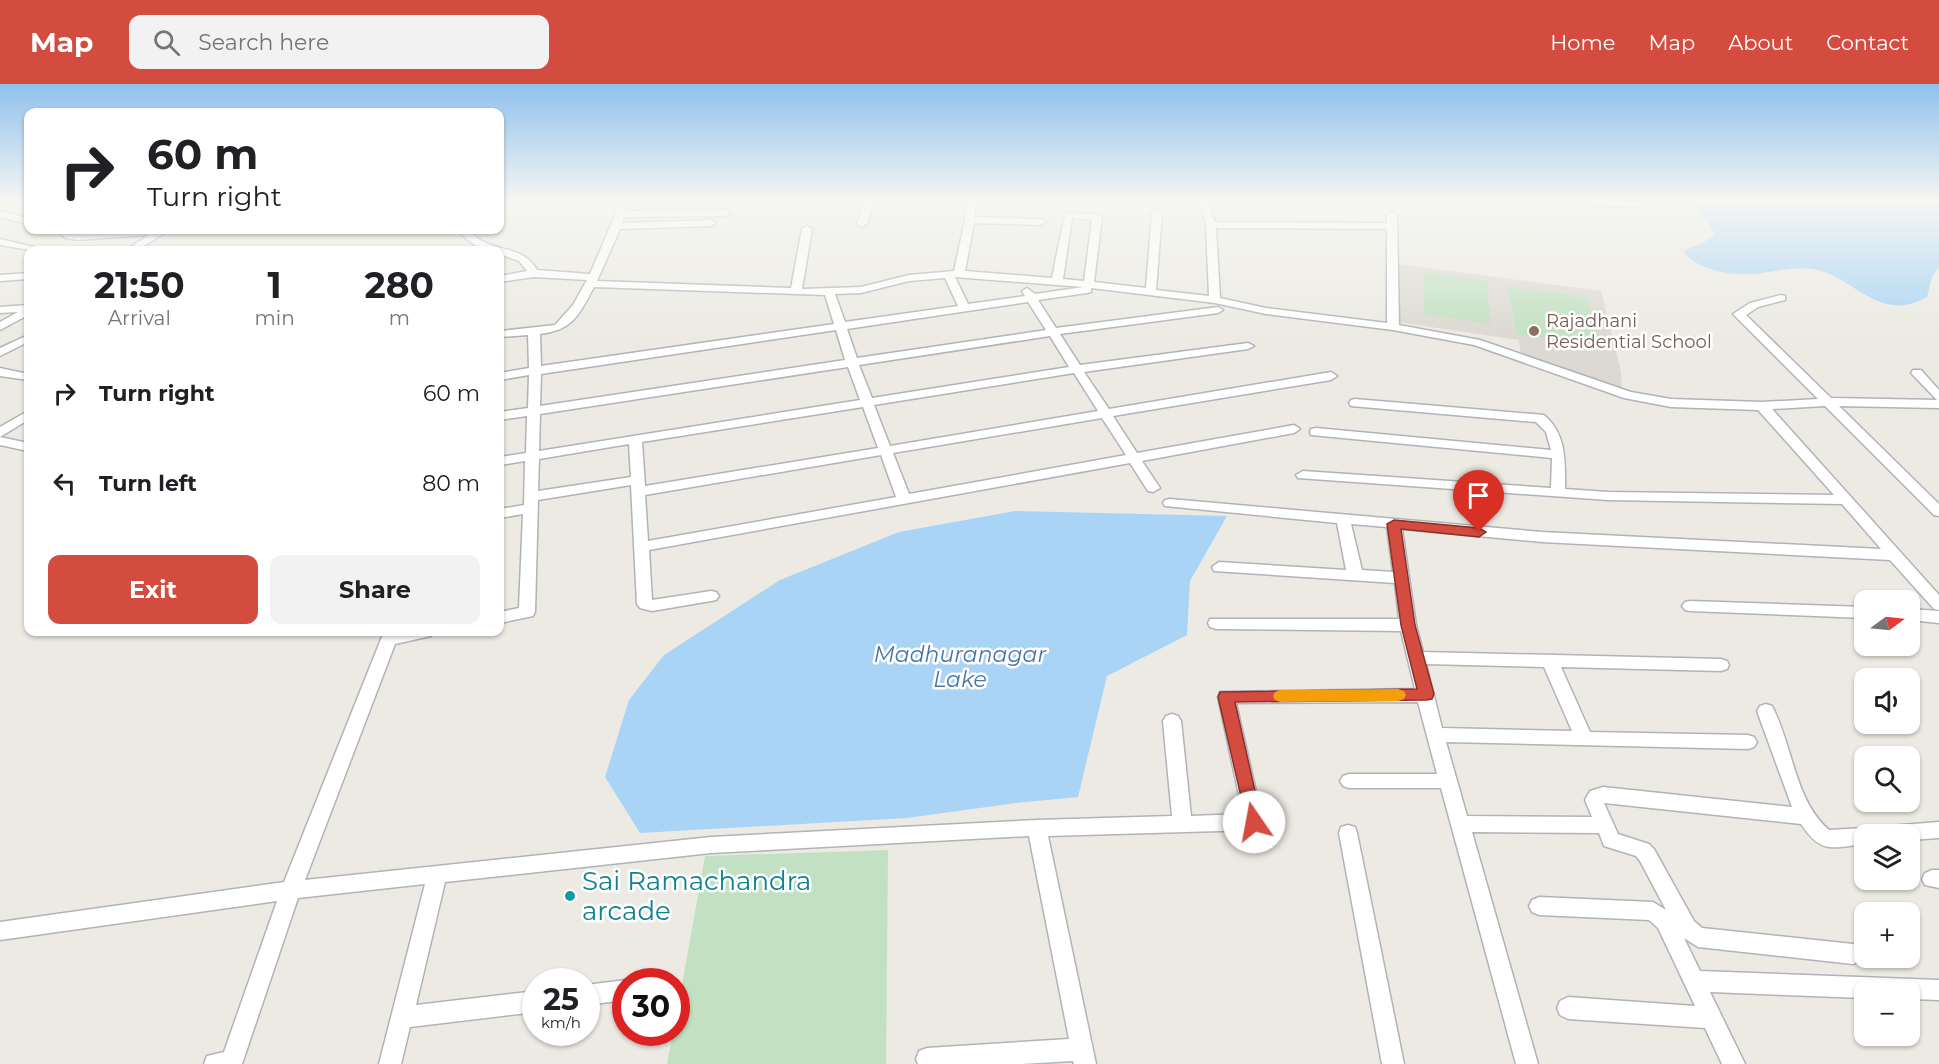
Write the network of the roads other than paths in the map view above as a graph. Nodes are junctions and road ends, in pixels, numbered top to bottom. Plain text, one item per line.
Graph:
1 (607, 247) edge
2 (804, 247) edge
3 (962, 247) edge
4 (1063, 247) edge
5 (1093, 247) edge
6 (1154, 247) edge
7 (1213, 247) edge
8 (1392, 247) edge
9 (504, 250) edge
10 (533, 273) junction
11 (954, 274) junction
12 (24, 276) edge
13 (0, 278) edge
14 (504, 278) edge
15 (592, 280) junction
16 (1057, 281) junction
17 (1022, 284) dead end
18 (1088, 287) junction
19 (796, 291) junction
20 (829, 291) junction
21 (1151, 291) junction
22 (1781, 298) dead end
23 (1032, 300) junction
24 (1217, 305) junction
25 (965, 309) junction
26 (0, 310) edge
27 (24, 310) edge
28 (24, 312) edge
29 (0, 327) edge
30 (840, 327) junction
31 (1393, 327) junction
32 (534, 330) junction
33 (1053, 332) junction
34 (504, 334) edge
35 (24, 340) edge
36 (1248, 346) dead end
37 (0, 354) edge
38 (852, 362) junction
39 (1077, 369) junction
40 (535, 371) junction
41 (0, 372) edge
42 (1917, 372) dead end
43 (504, 375) edge
44 (24, 376) edge
45 (1331, 376) dead end
46 (1939, 397) edge
47 (1829, 402) junction
48 (868, 403) junction
49 (1354, 403) dead end
50 (1939, 405) edge
51 (1762, 406) junction
52 (533, 411) junction
53 (1106, 414) junction
54 (504, 415) edge
55 (24, 417) edge
56 (6, 425) edge
57 (1294, 429) dead end
58 (1316, 432) dead end
59 (0, 433) edge
60 (635, 440) junction
61 (0, 441) edge
62 (24, 446) edge
63 (886, 451) junction
64 (1558, 455) junction
65 (531, 456) junction
66 (1135, 458) junction
67 (504, 460) edge
68 (1302, 475) dead end
69 (637, 486) junction
70 (1153, 488) dead end
71 (1558, 491) junction
72 (904, 500) junction
73 (1846, 500) junction
74 (530, 502) junction
75 (1170, 503) dead end
76 (504, 512) edge
77 (1939, 512) edge
78 (1343, 519) junction
79 (1394, 524) junction
80 (640, 548) junction
81 (1896, 555) junction
82 (1219, 567) dead end
83 (1355, 575) junction
84 (1401, 578) junction
85 (711, 596) dead end
86 (1939, 605) edge
87 (1690, 606) dead end
88 (1854, 614) edge
89 (504, 616) edge
90 (1920, 616) edge
91 (1939, 617) edge
92 (1216, 623) dead end
93 (1408, 625) junction
94 (403, 636) edge
95 (1417, 658) junction
96 (1549, 660) junction
97 (1721, 665) dead end
98 (1426, 694) junction
99 (1766, 711) dead end
100 (1172, 721) dead end
101 (1435, 735) junction
102 (1584, 738) junction
103 (1748, 742) dead end
104 (1349, 781) dead end
105 (1447, 782) junction
106 (1804, 816) junction
107 (1182, 824) junction
108 (1462, 824) junction
109 (1605, 825) junction
110 (1037, 828) junction
111 (1939, 830) edge
112 (1920, 832) edge
113 (1348, 833) dead end
114 (1854, 837) edge
115 (437, 875) junction
116 (291, 890) junction
117 (1539, 906) dead end
118 (0, 931) edge
119 (1853, 954) dead end
120 (1693, 981) junction
121 (1939, 990) edge
122 (522, 1003) edge
123 (1568, 1008) dead end
124 (402, 1017) junction
125 (1712, 1018) junction
126 (1083, 1056) edge
127 (927, 1059) dead end
128 (226, 1063) edge
129 (390, 1064) edge
130 (1393, 1064) edge
131 (1527, 1064) edge
132 (1734, 1064) edge

1 - 15 street
2 - 19 street
3 - 11 street
4 - 16 street
5 - 18 street
6 - 21 street
7 - 24 street
8 - 31 street
9 - 10 street
10 - 14 street
10 - 15 street
11 - 16 street
11 - 20 street
11 - 25 street
12 - 13 street
15 - 19 street
15 - 32 street
16 - 18 street
17 - 23 street
18 - 21 street
18 - 23 street
19 - 20 street
20 - 30 street
21 - 24 street
22 - 47 street
23 - 25 street
23 - 33 street
24 - 31 street
24 - 33 street
25 - 30 street
26 - 27 street
28 - 29 street
30 - 38 street
30 - 40 street
31 - 51 street
32 - 34 street
32 - 40 street
33 - 38 street
33 - 39 street
35 - 37 street
36 - 39 street
38 - 48 street
38 - 52 street
39 - 48 street
39 - 53 street
40 - 43 street
40 - 52 street
41 - 44 street
42 - 46 street
45 - 53 street
47 - 50 street
47 - 51 street
47 - 77 street
48 - 60 street
48 - 63 street
49 - 64 street
51 - 73 street
52 - 54 street
52 - 65 street
53 - 63 street
53 - 66 street
55 - 56 street
56 - 59 street
57 - 66 street
58 - 64 street
60 - 65 street
60 - 69 street
61 - 62 street
63 - 69 street
63 - 72 street
64 - 71 street
65 - 67 street
65 - 74 street
66 - 70 street
66 - 72 street
68 - 71 street
69 - 74 street
69 - 80 street
71 - 73 street
72 - 80 street
73 - 81 street
74 - 76 street
74 - 89 street
75 - 78 street
78 - 79 street
78 - 83 street
79 - 81 street
79 - 84 street
80 - 85 street
81 - 86 street
82 - 83 street
83 - 84 street
84 - 93 street
87 - 88 street
90 - 91 street
92 - 93 street
93 - 95 street
94 - 116 street
95 - 96 street
95 - 98 street
96 - 97 street
96 - 102 street
98 - 101 street
98 - 107 street
99 - 106 street
100 - 107 street
101 - 102 street
101 - 105 street
102 - 103 street
104 - 105 street
105 - 108 street
106 - 109 street
106 - 114 street
107 - 110 street
108 - 109 street
108 - 131 street
109 - 119 street
110 - 115 street
110 - 126 street
111 - 112 street
113 - 130 street
115 - 116 street
115 - 124 street
116 - 118 street
116 - 128 street
117 - 120 street
120 - 121 street
120 - 125 street
122 - 124 street
123 - 125 street
124 - 129 street
125 - 132 street
126 - 127 street

